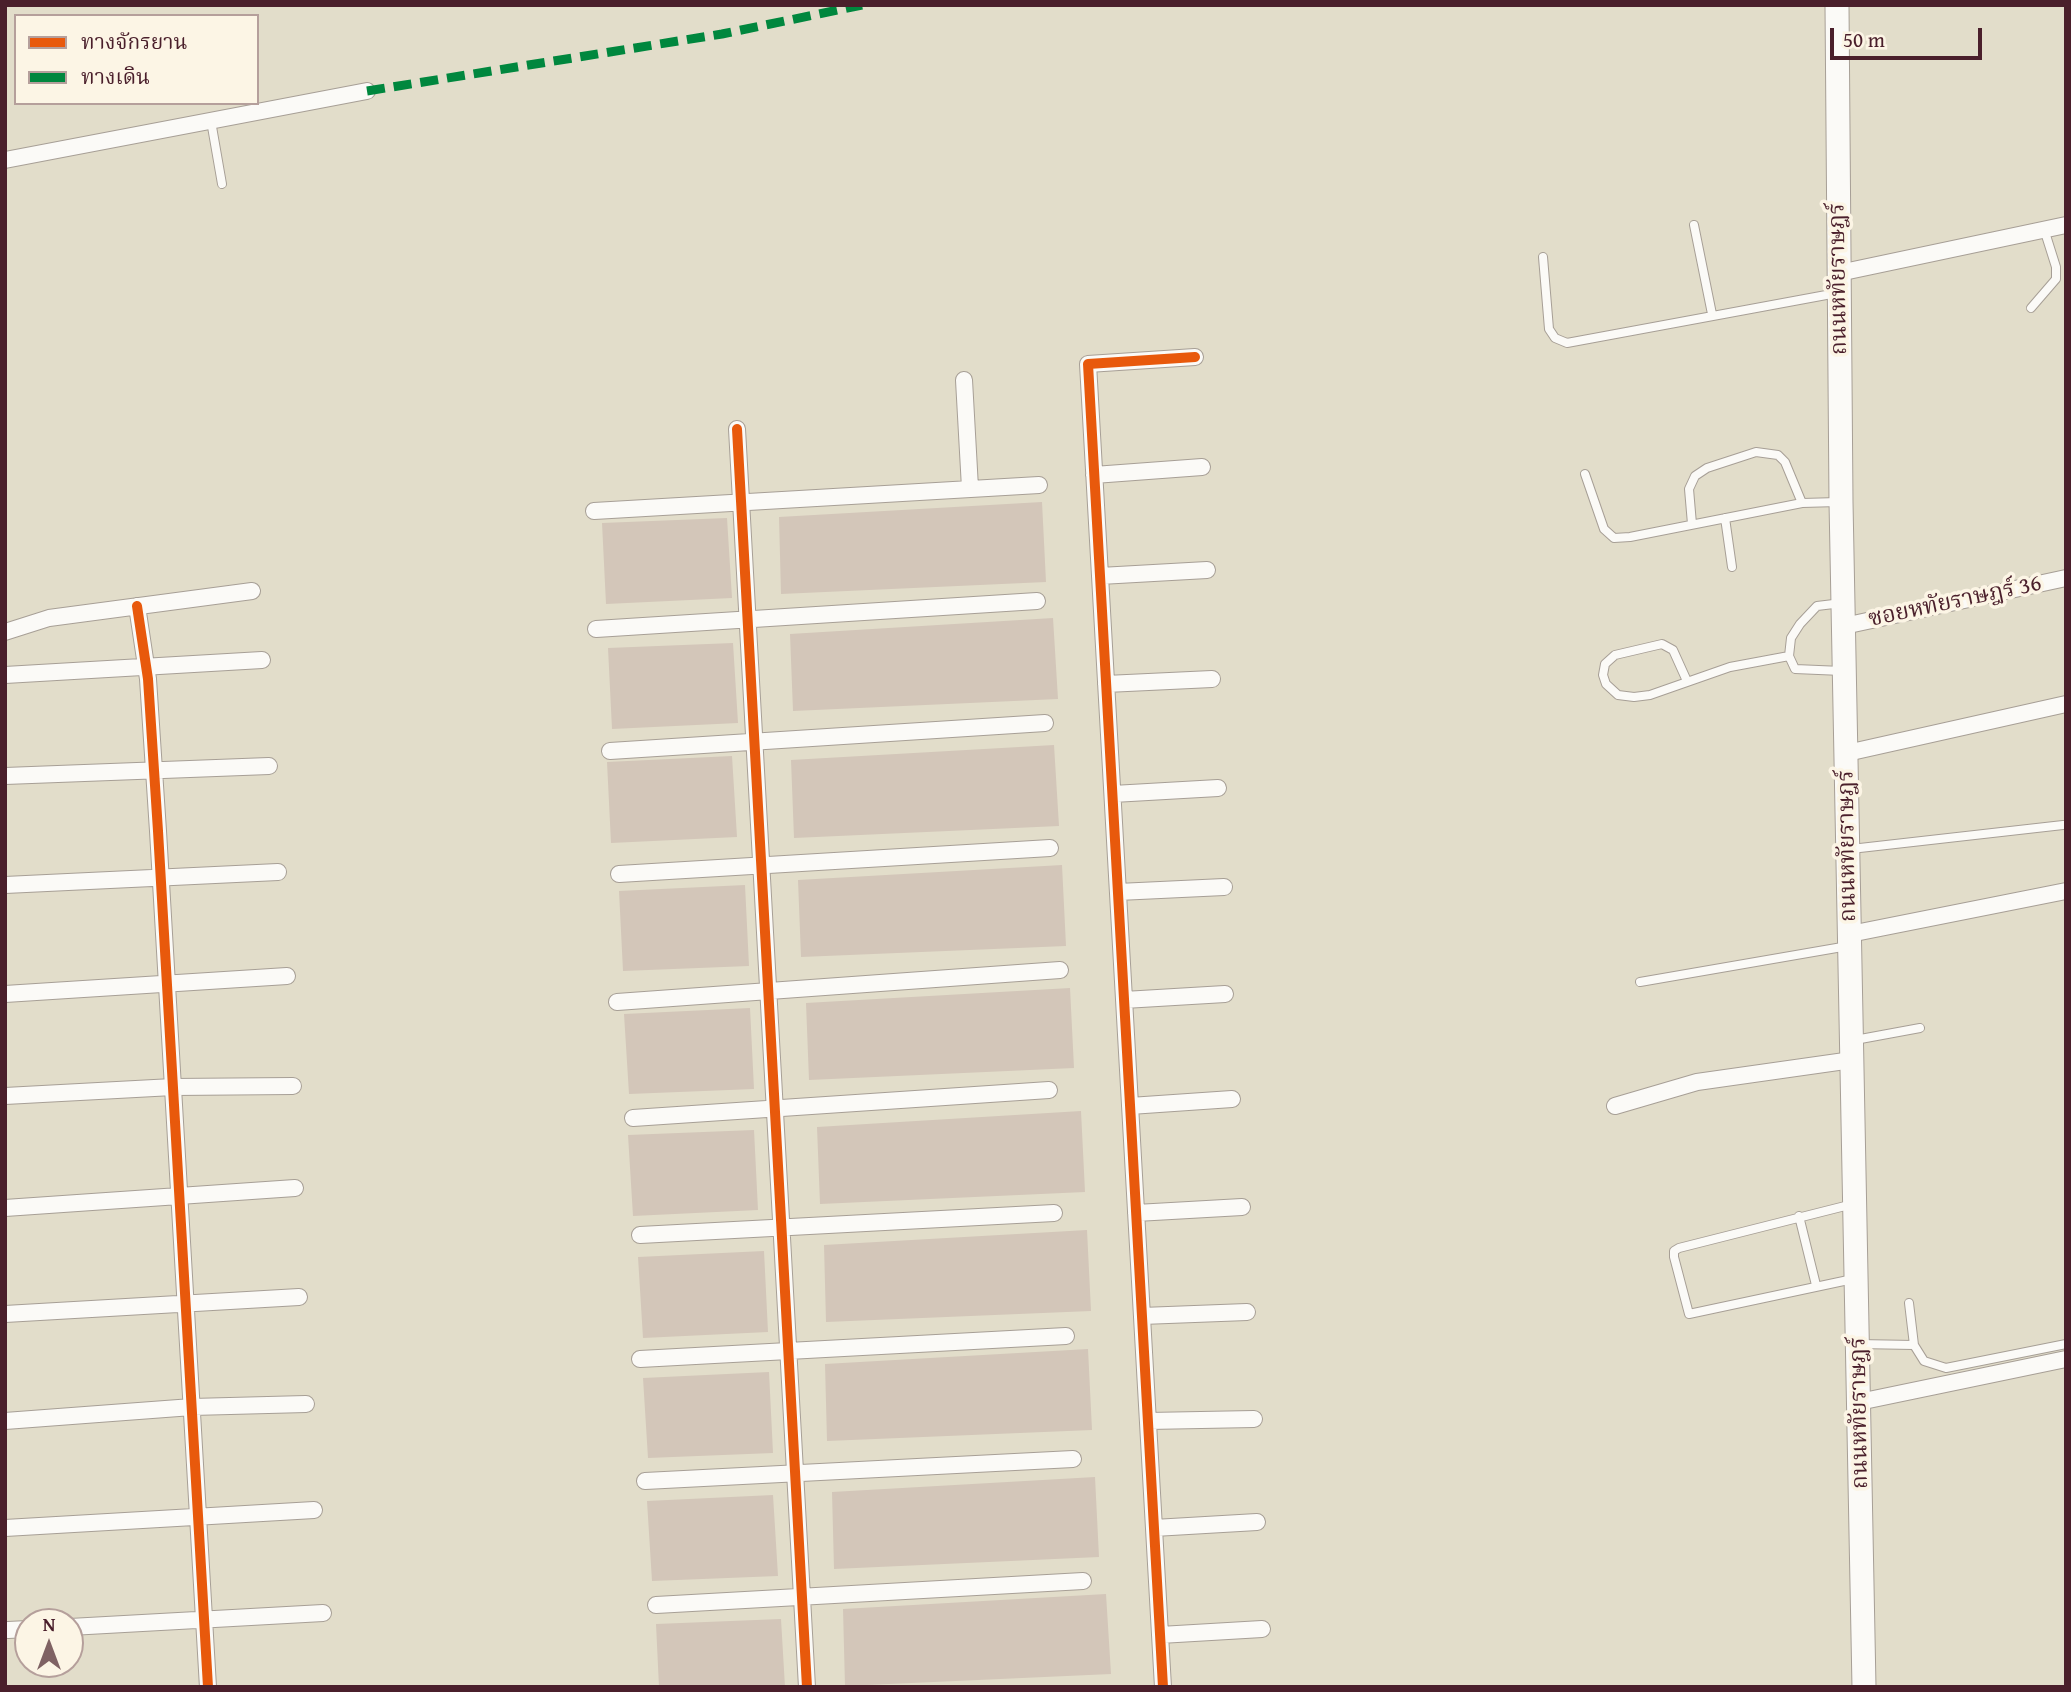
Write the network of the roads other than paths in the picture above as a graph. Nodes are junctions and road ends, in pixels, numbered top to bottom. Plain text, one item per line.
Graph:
1 (1837, 5) edge
2 (367, 91) dead end
3 (211, 121) junction
4 (5, 160) edge
5 (222, 184) dead end
6 (1694, 225) dead end
7 (2066, 225) edge
8 (2044, 229) junction
9 (1544, 257) dead end
10 (1840, 283) junction
11 (2031, 308) dead end
12 (1712, 314) junction
13 (1195, 357) dead end
14 (964, 380) dead end
15 (737, 429) dead end
16 (1202, 467) dead end
17 (1585, 474) dead end
18 (1094, 475) junction
19 (1039, 485) dead end
20 (970, 488) junction
21 (1841, 502) junction
22 (741, 503) junction
23 (1802, 503) junction
24 (594, 512) dead end
25 (1725, 518) junction
26 (1692, 524) junction
27 (1732, 567) dead end
28 (1207, 570) dead end
29 (1100, 576) junction
30 (2066, 578) edge
31 (252, 591) dead end
32 (1037, 601) dead end
33 (1844, 603) junction
34 (138, 606) junction
35 (747, 619) junction
36 (1844, 626) junction
37 (596, 629) dead end
38 (5, 632) edge
39 (1789, 656) junction
40 (262, 660) dead end
41 (146, 665) junction
42 (1845, 671) junction
43 (5, 675) edge
44 (1212, 679) dead end
45 (1687, 681) junction
46 (1106, 684) junction
47 (2066, 704) edge
48 (1045, 723) dead end
49 (754, 742) junction
50 (610, 751) dead end
51 (1847, 753) junction
52 (269, 766) dead end
53 (153, 770) junction
54 (5, 776) edge
55 (1218, 788) dead end
56 (1112, 794) junction
57 (2063, 825) dead end
58 (1050, 848) dead end
59 (1847, 849) junction
60 (761, 866) junction
61 (278, 872) dead end
62 (619, 874) dead end
63 (161, 877) junction
64 (5, 885) edge
65 (1224, 887) dead end
66 (2066, 891) edge
67 (1118, 892) junction
68 (1850, 940) junction
69 (1060, 971) dead end
70 (287, 975) dead end
71 (165, 981) junction
72 (1640, 982) dead end
73 (768, 991) junction
74 (5, 993) edge
75 (1225, 994) dead end
76 (1124, 1000) junction
77 (617, 1002) dead end
78 (1920, 1028) dead end
79 (1852, 1050) junction
80 (293, 1086) dead end
81 (173, 1087) junction
82 (1049, 1090) dead end
83 (5, 1096) edge
84 (1232, 1099) dead end
85 (1130, 1106) junction
86 (1615, 1106) dead end
87 (775, 1108) junction
88 (633, 1118) dead end
89 (295, 1188) dead end
90 (178, 1194) junction
91 (1856, 1204) junction
92 (1242, 1207) dead end
93 (5, 1208) edge
94 (1054, 1213) dead end
95 (1136, 1213) junction
96 (1799, 1216) junction
97 (781, 1226) junction
98 (640, 1235) dead end
99 (1857, 1278) junction
100 (1816, 1285) junction
101 (299, 1297) dead end
102 (184, 1302) junction
103 (1909, 1303) dead end
104 (1247, 1312) dead end
105 (5, 1314) edge
106 (1142, 1316) junction
107 (1066, 1336) dead end
108 (1858, 1344) junction
109 (2066, 1344) edge
110 (1914, 1345) junction
111 (788, 1351) junction
112 (640, 1359) dead end
113 (2066, 1359) edge
114 (1859, 1402) junction
115 (306, 1404) dead end
116 (192, 1407) junction
117 (1254, 1419) dead end
118 (5, 1420) edge
119 (1148, 1421) junction
120 (1073, 1459) dead end
121 (795, 1471) junction
122 (645, 1481) dead end
123 (314, 1510) dead end
124 (197, 1515) junction
125 (1257, 1522) dead end
126 (5, 1528) edge
127 (1154, 1528) junction
128 (1083, 1581) dead end
129 (802, 1597) junction
130 (656, 1605) dead end
131 (323, 1613) dead end
132 (203, 1619) junction
133 (84, 1626) edge
134 (1262, 1629) dead end
135 (8, 1630) dead end
136 (14, 1630) edge
137 (1160, 1635) junction
138 (208, 1687) edge
139 (807, 1687) edge
140 (1163, 1687) edge
141 (1864, 1687) edge

1 - 10 main road, ถนนหทัยราษฎร์
2 - 3 street
3 - 4 street
3 - 5 lane
6 - 12 lane
7 - 8 street
8 - 10 street
8 - 11 lane
9 - 12 lane
10 - 12 lane
10 - 21 main road, ถนนหทัยราษฎร์
13 - 18 street
14 - 20 street
15 - 22 street
16 - 18 street
17 - 26 lane
18 - 29 street
19 - 20 street
20 - 22 street
21 - 23 lane
21 - 33 main road, ถนนหทัยราษฎร์
22 - 24 street
22 - 35 street
23 - 25 lane
23 - 26 lane
25 - 26 lane
25 - 27 lane
28 - 29 street
29 - 46 street
30 - 36 street, ซอยหทัยราษฎร์ 36
31 - 34 street
32 - 35 street
33 - 36 main road, ถนนหทัยราษฎร์
33 - 39 lane
34 - 38 street
34 - 41 street
35 - 37 street
35 - 49 street
36 - 42 main road, ถนนหทัยราษฎร์
39 - 42 lane
39 - 45 lane
40 - 41 street
41 - 43 street
41 - 53 street
42 - 51 main road, ถนนหทัยราษฎร์
44 - 46 street
45 - 45 lane
46 - 56 street
47 - 51 street
48 - 49 street
49 - 50 street
49 - 60 street
51 - 59 main road, ถนนหทัยราษฎร์
52 - 53 street
53 - 54 street
53 - 63 street
55 - 56 street
56 - 67 street
57 - 59 lane
58 - 60 street
59 - 68 main road, ถนนหทัยราษฎร์
60 - 62 street
60 - 73 street
61 - 63 street
63 - 64 street
63 - 71 street
65 - 67 street
66 - 68 street
67 - 76 street
68 - 72 lane
68 - 79 main road, ถนนหทัยราษฎร์
69 - 73 street
70 - 71 street
71 - 74 street
71 - 81 street
73 - 77 street
73 - 87 street
75 - 76 street
76 - 85 street
78 - 79 lane
79 - 86 street
79 - 91 main road, ถนนหทัยราษฎร์
80 - 81 street
81 - 83 street
81 - 90 street
82 - 87 street
84 - 85 street
85 - 95 street
87 - 88 street
87 - 97 street
89 - 90 street
90 - 93 street
90 - 102 street
91 - 96 lane
91 - 99 main road, ถนนหทัยราษฎร์
92 - 95 street
94 - 97 street
95 - 106 street
96 - 100 lane
96 - 100 lane
97 - 98 street
97 - 111 street
99 - 100 lane
99 - 108 main road, ถนนหทัยราษฎร์
101 - 102 street
102 - 105 street
102 - 116 street
103 - 110 lane
104 - 106 street
106 - 119 street
107 - 111 street
108 - 110 lane
108 - 114 main road, ถนนหทัยราษฎร์
109 - 110 lane
111 - 112 street
111 - 121 street
113 - 114 street
114 - 141 main road, ถนนหทัยราษฎร์
115 - 116 street
116 - 118 street
116 - 124 street
117 - 119 street
119 - 127 street
120 - 121 street
121 - 122 street
121 - 129 street
123 - 124 street
124 - 126 street
124 - 132 street
125 - 127 street
127 - 137 street
128 - 129 street
129 - 130 street
129 - 139 street
131 - 132 street
132 - 133 street
132 - 138 street
134 - 137 street
135 - 136 street
137 - 140 street

